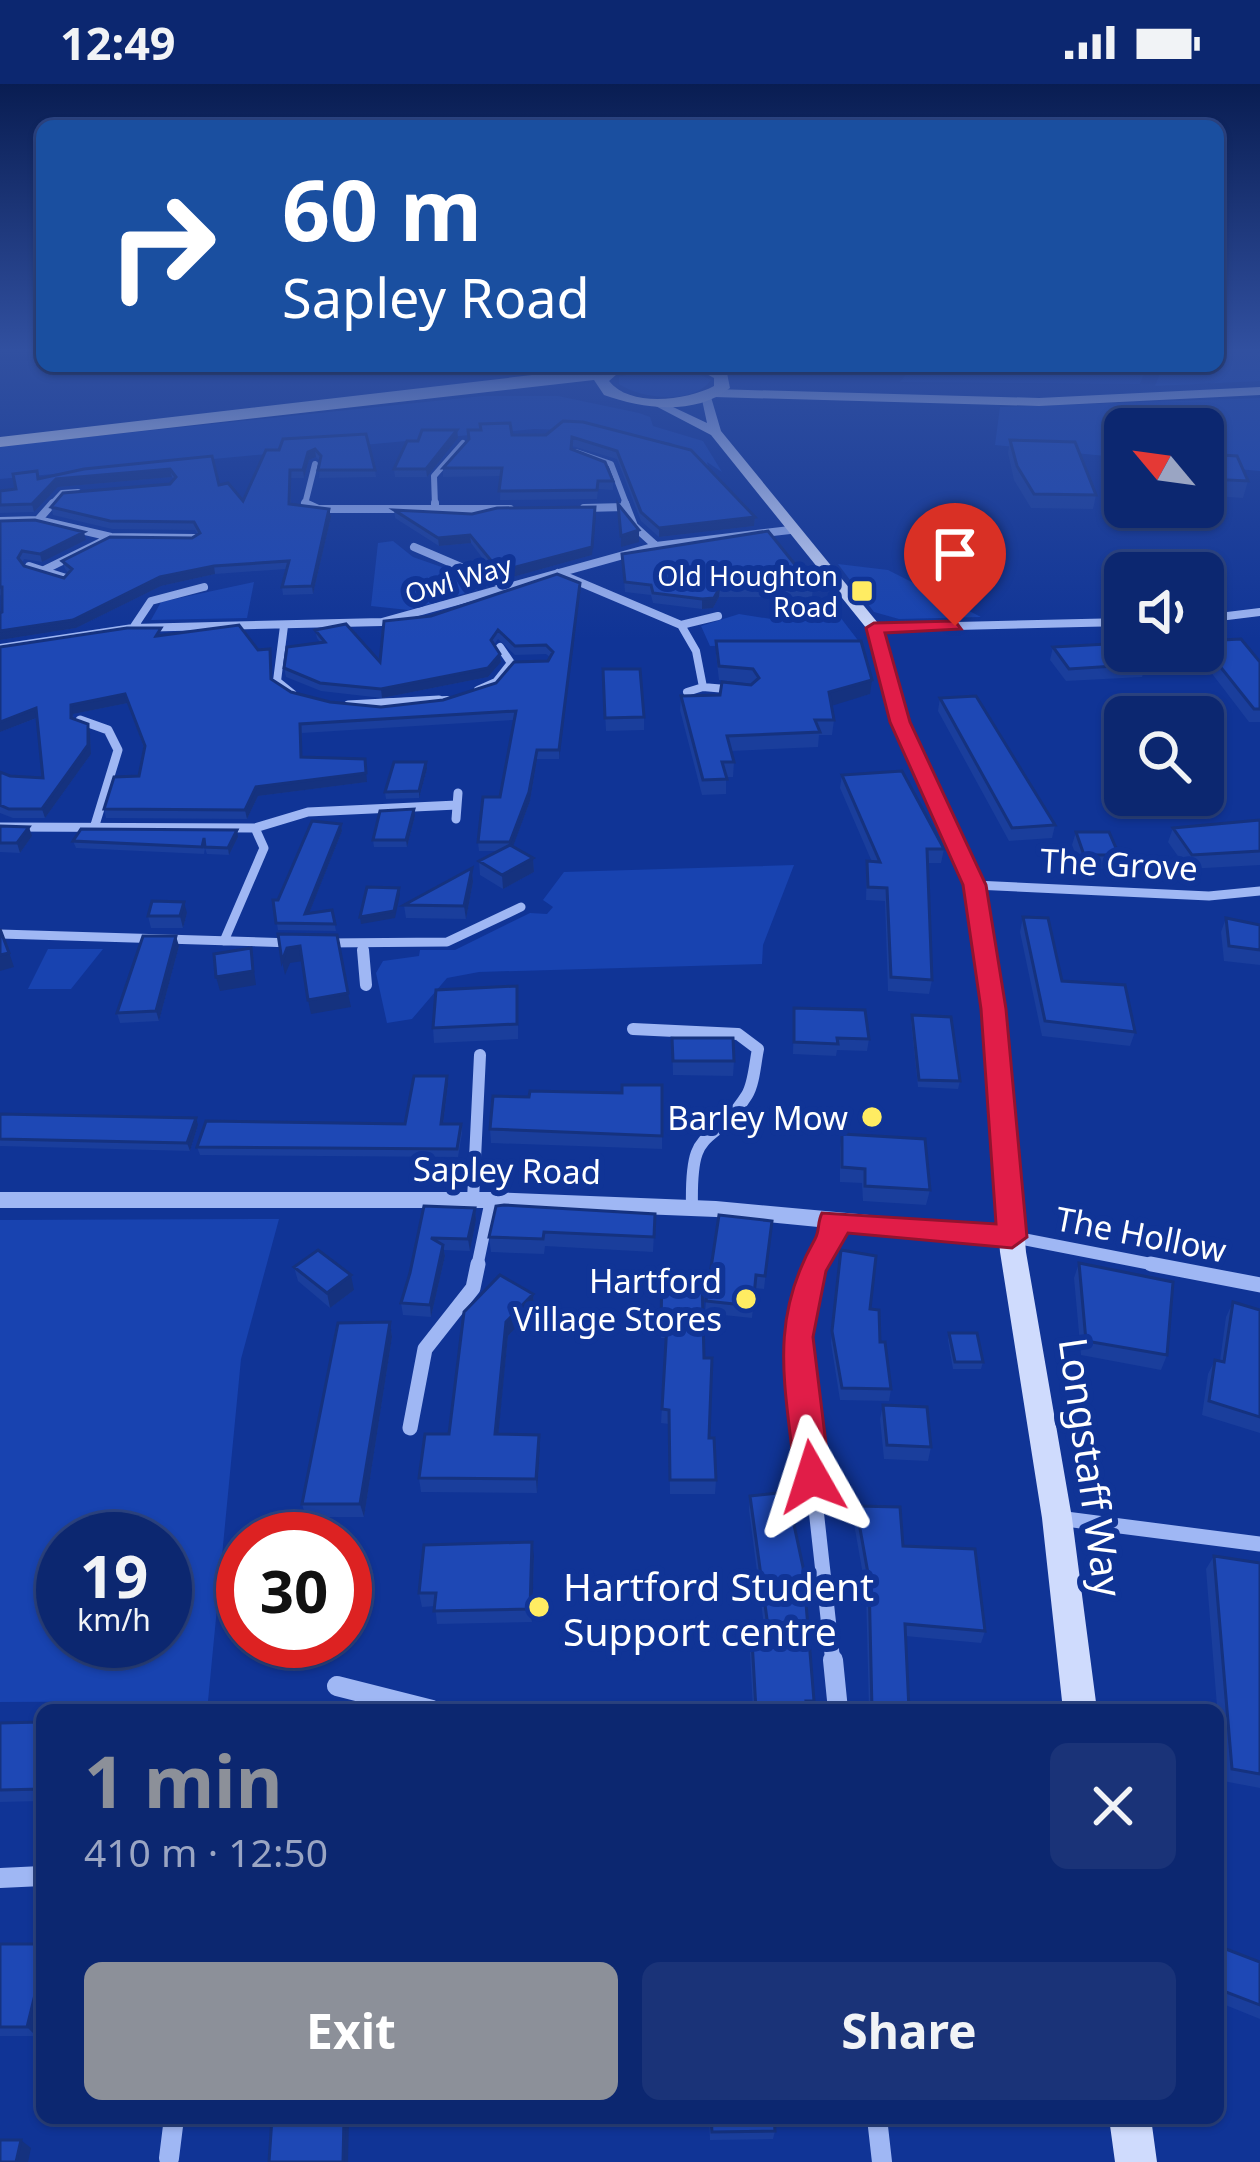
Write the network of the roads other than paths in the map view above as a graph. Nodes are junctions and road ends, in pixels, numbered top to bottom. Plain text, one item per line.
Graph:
1 (726, 445) edge
2 (448, 447) edge
3 (576, 452) edge
4 (315, 464) edge
5 (84, 491) edge
6 (533, 508) edge
7 (579, 508) edge
8 (625, 508) junction
9 (435, 509) junction
10 (38, 520) junction
11 (0, 521) edge
12 (178, 527) edge
13 (790, 530) junction
14 (111, 537) junction
15 (170, 537) junction
16 (194, 538) edge
17 (656, 546) junction
18 (414, 547) dead end
19 (29, 566) edge
20 (44, 570) junction
21 (556, 572) junction
22 (66, 578) edge
23 (204, 587) dead end
24 (510, 587) junction
25 (1260, 612) edge
26 (718, 616) dead end
27 (1224, 616) edge
28 (1104, 623) edge
29 (682, 625) junction
30 (284, 626) junction
31 (133, 628) junction
32 (874, 628) junction
33 (500, 647) edge
34 (0, 648) edge
35 (528, 662) edge
36 (511, 663) junction
37 (703, 687) junction
38 (750, 691) edge
39 (688, 692) edge
40 (306, 700) edge
41 (339, 705) edge
42 (80, 720) edge
43 (456, 819) dead end
44 (94, 825) junction
45 (0, 827) edge
46 (255, 828) junction
47 (975, 885) junction
48 (1260, 891) edge
49 (521, 907) dead end
50 (0, 934) edge
51 (224, 941) junction
52 (363, 944) junction
53 (366, 985) dead end
54 (633, 1029) dead end
55 (480, 1055) dead end
56 (0, 1200) edge
57 (482, 1200) junction
58 (692, 1208) junction
59 (832, 1221) junction
60 (1012, 1237) junction
61 (1260, 1285) edge
62 (410, 1428) dead end
63 (1057, 1518) junction
64 (1260, 1544) edge
65 (337, 1686) dead end
66 (408, 1704) edge
67 (837, 1704) edge
68 (1079, 1704) edge
69 (36, 1876) edge
70 (0, 1878) edge
71 (173, 2124) edge
72 (878, 2124) edge
73 (1131, 2124) edge
74 (169, 2158) dead end
75 (882, 2162) edge
76 (1136, 2162) edge

1 - 13 main road
2 - 9 street
3 - 8 street
4 - 9 street
5 - 10 street
6 - 9 street
7 - 8 street
8 - 17 street
10 - 11 street
10 - 14 street
12 - 15 street
13 - 17 street, Owl Way
13 - 32 main road
14 - 15 street
14 - 20 street
15 - 16 street
17 - 21 street, Owl Way
18 - 24 street
19 - 20 street
20 - 22 street
21 - 24 street, Owl Way
21 - 29 street
23 - 31 street, Owl Way
24 - 30 street, Owl Way
25 - 27 street
26 - 29 street
28 - 32 street
29 - 37 street
30 - 31 street, Owl Way
30 - 40 street
31 - 34 street, Owl Way
32 - 47 main road, Longstaff Way
33 - 36 street
35 - 36 street
36 - 41 street
37 - 38 street
37 - 39 street
42 - 44 street
43 - 46 street
44 - 45 street
44 - 46 street
46 - 51 street
47 - 48 street, The Grove
47 - 60 main road, Longstaff Way
49 - 52 street
50 - 51 street
51 - 52 street
52 - 53 street
54 - 58 street
55 - 57 street
56 - 57 street, Sapley Road
57 - 58 street, Sapley Road
57 - 62 street
58 - 59 street, Sapley Road
59 - 60 street, Sapley Road
59 - 67 street
60 - 61 street, The Hollow
60 - 63 main road, Longstaff Way
63 - 64 street
63 - 68 main road, Longstaff Way
65 - 66 street
69 - 70 street
71 - 74 street
72 - 75 street
73 - 76 main road

